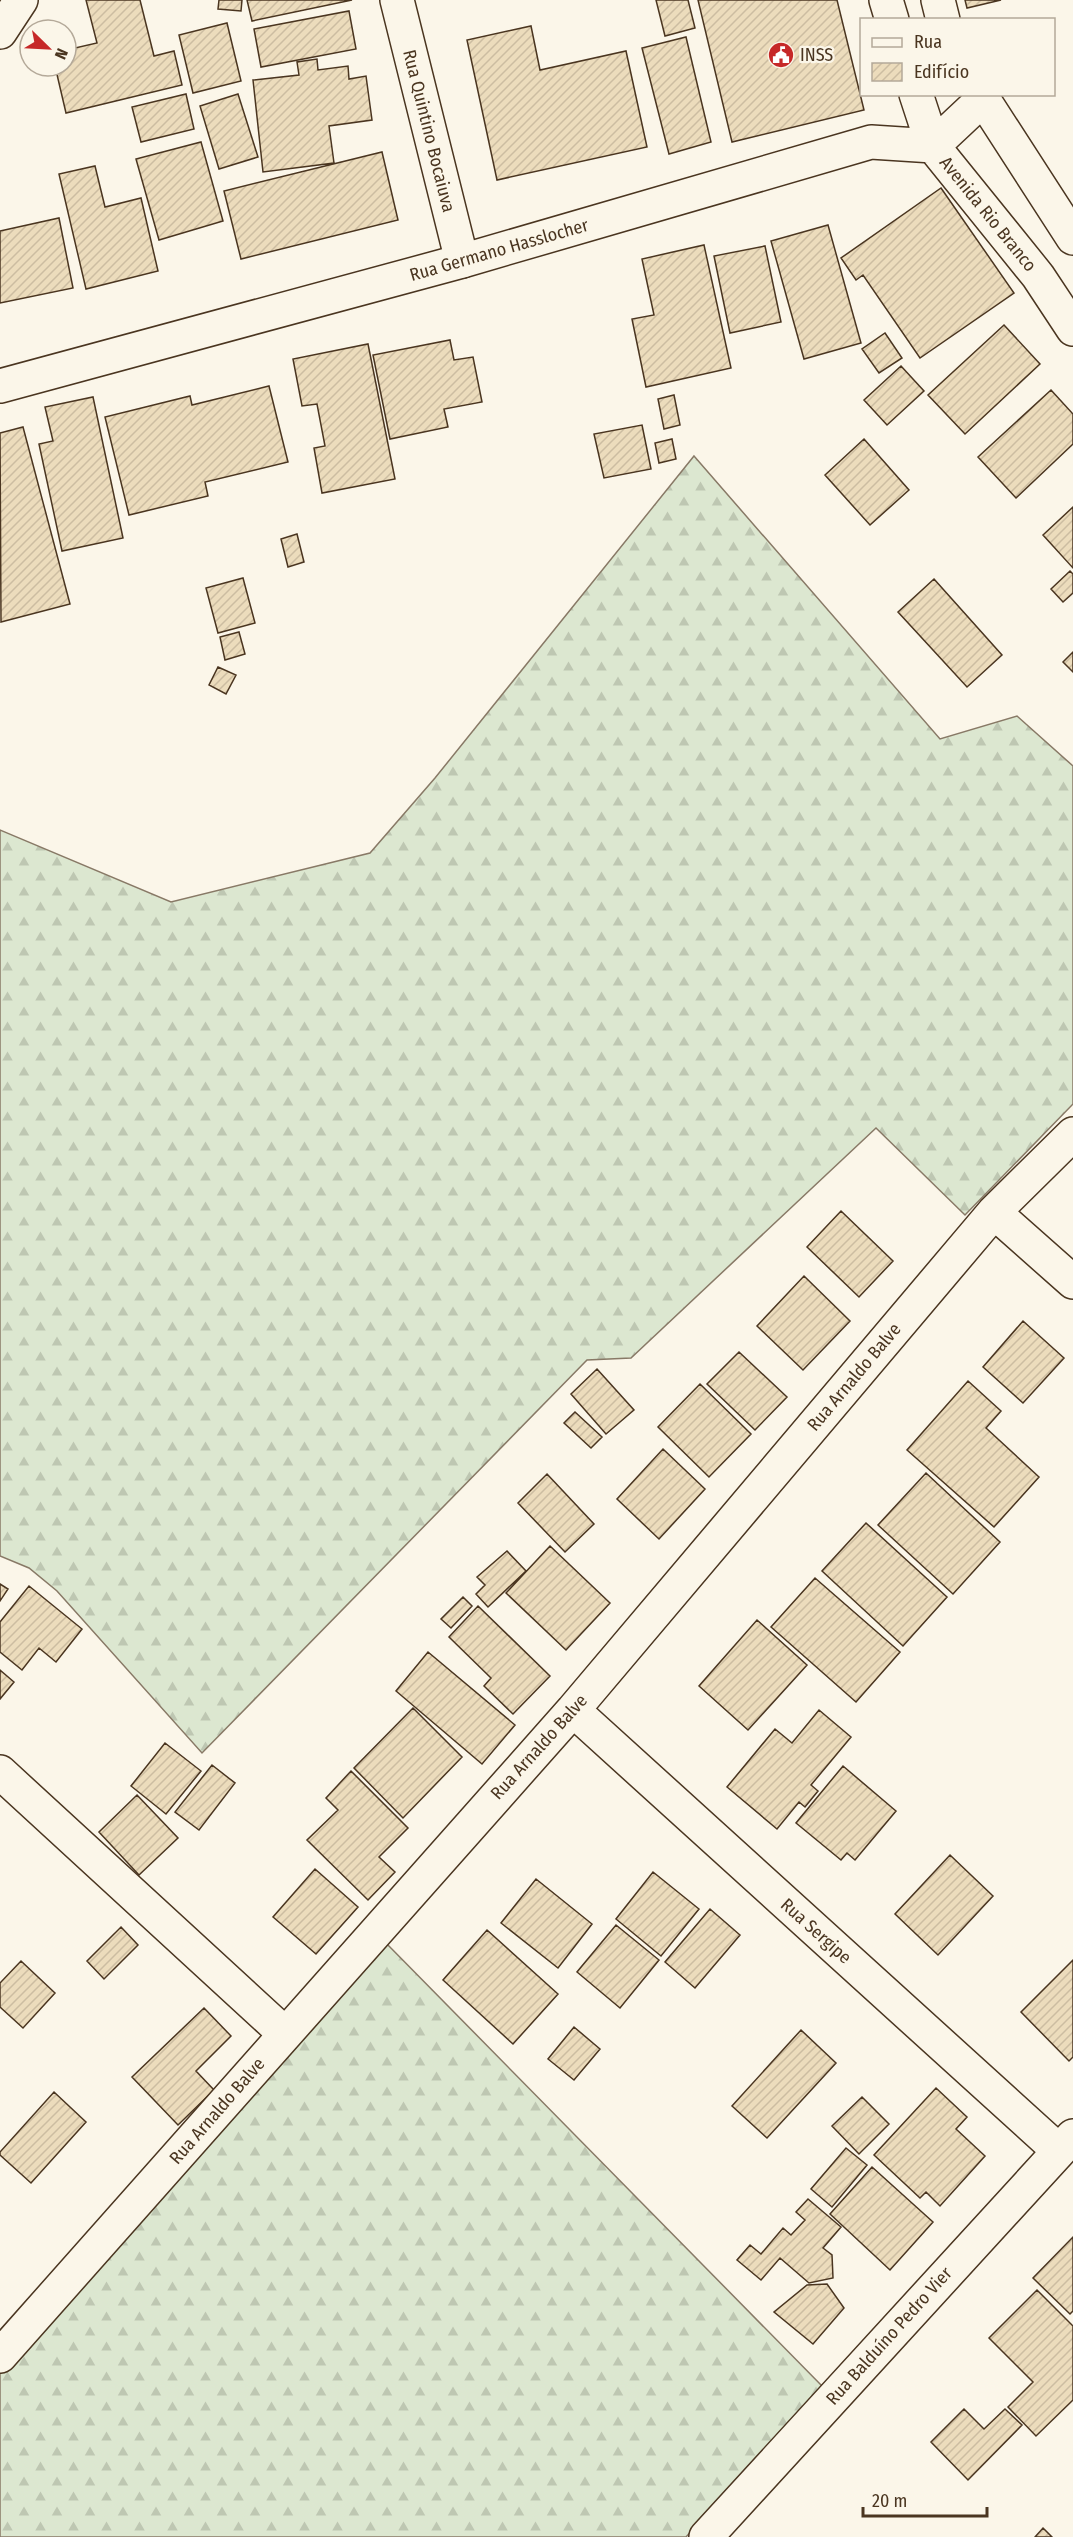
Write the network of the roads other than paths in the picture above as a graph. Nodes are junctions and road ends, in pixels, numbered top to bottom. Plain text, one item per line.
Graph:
1 (21, 0) edge
2 (396, 0) edge
3 (886, 0) edge
4 (938, 0) edge
5 (891, 18) edge
6 (943, 18) edge
7 (0, 32) edge
8 (917, 96) edge
9 (981, 97) edge
10 (933, 146) junction
11 (1073, 238) edge
12 (462, 261) junction
13 (1073, 329) edge
14 (0, 386) edge
15 (1073, 1134) edge
16 (994, 1212) junction
17 (1073, 1282) edge
18 (573, 1710) junction
19 (0, 1772) edge
20 (284, 2033) junction
21 (1066, 2143) edge
22 (0, 2356) edge
23 (706, 2537) edge

1 - 7 street
2 - 12 street, Rua Quintino Bocaiuva
3 - 5 street
4 - 6 street
8 - 10 street, Avenida Rio Branco
9 - 10 street
9 - 11 street
10 - 12 street, Rua Germano Hasslocher
10 - 13 street, Avenida Rio Branco
12 - 14 street, Rua Germano Hasslocher
15 - 16 street, Rua Arnaldo Balve
16 - 17 street
16 - 18 street, Rua Arnaldo Balve
18 - 20 street, Rua Arnaldo Balve
18 - 21 street, Rua Sergipe
19 - 20 street
20 - 22 street, Rua Arnaldo Balve
21 - 23 street, Rua Balduíno Pedro Vier

